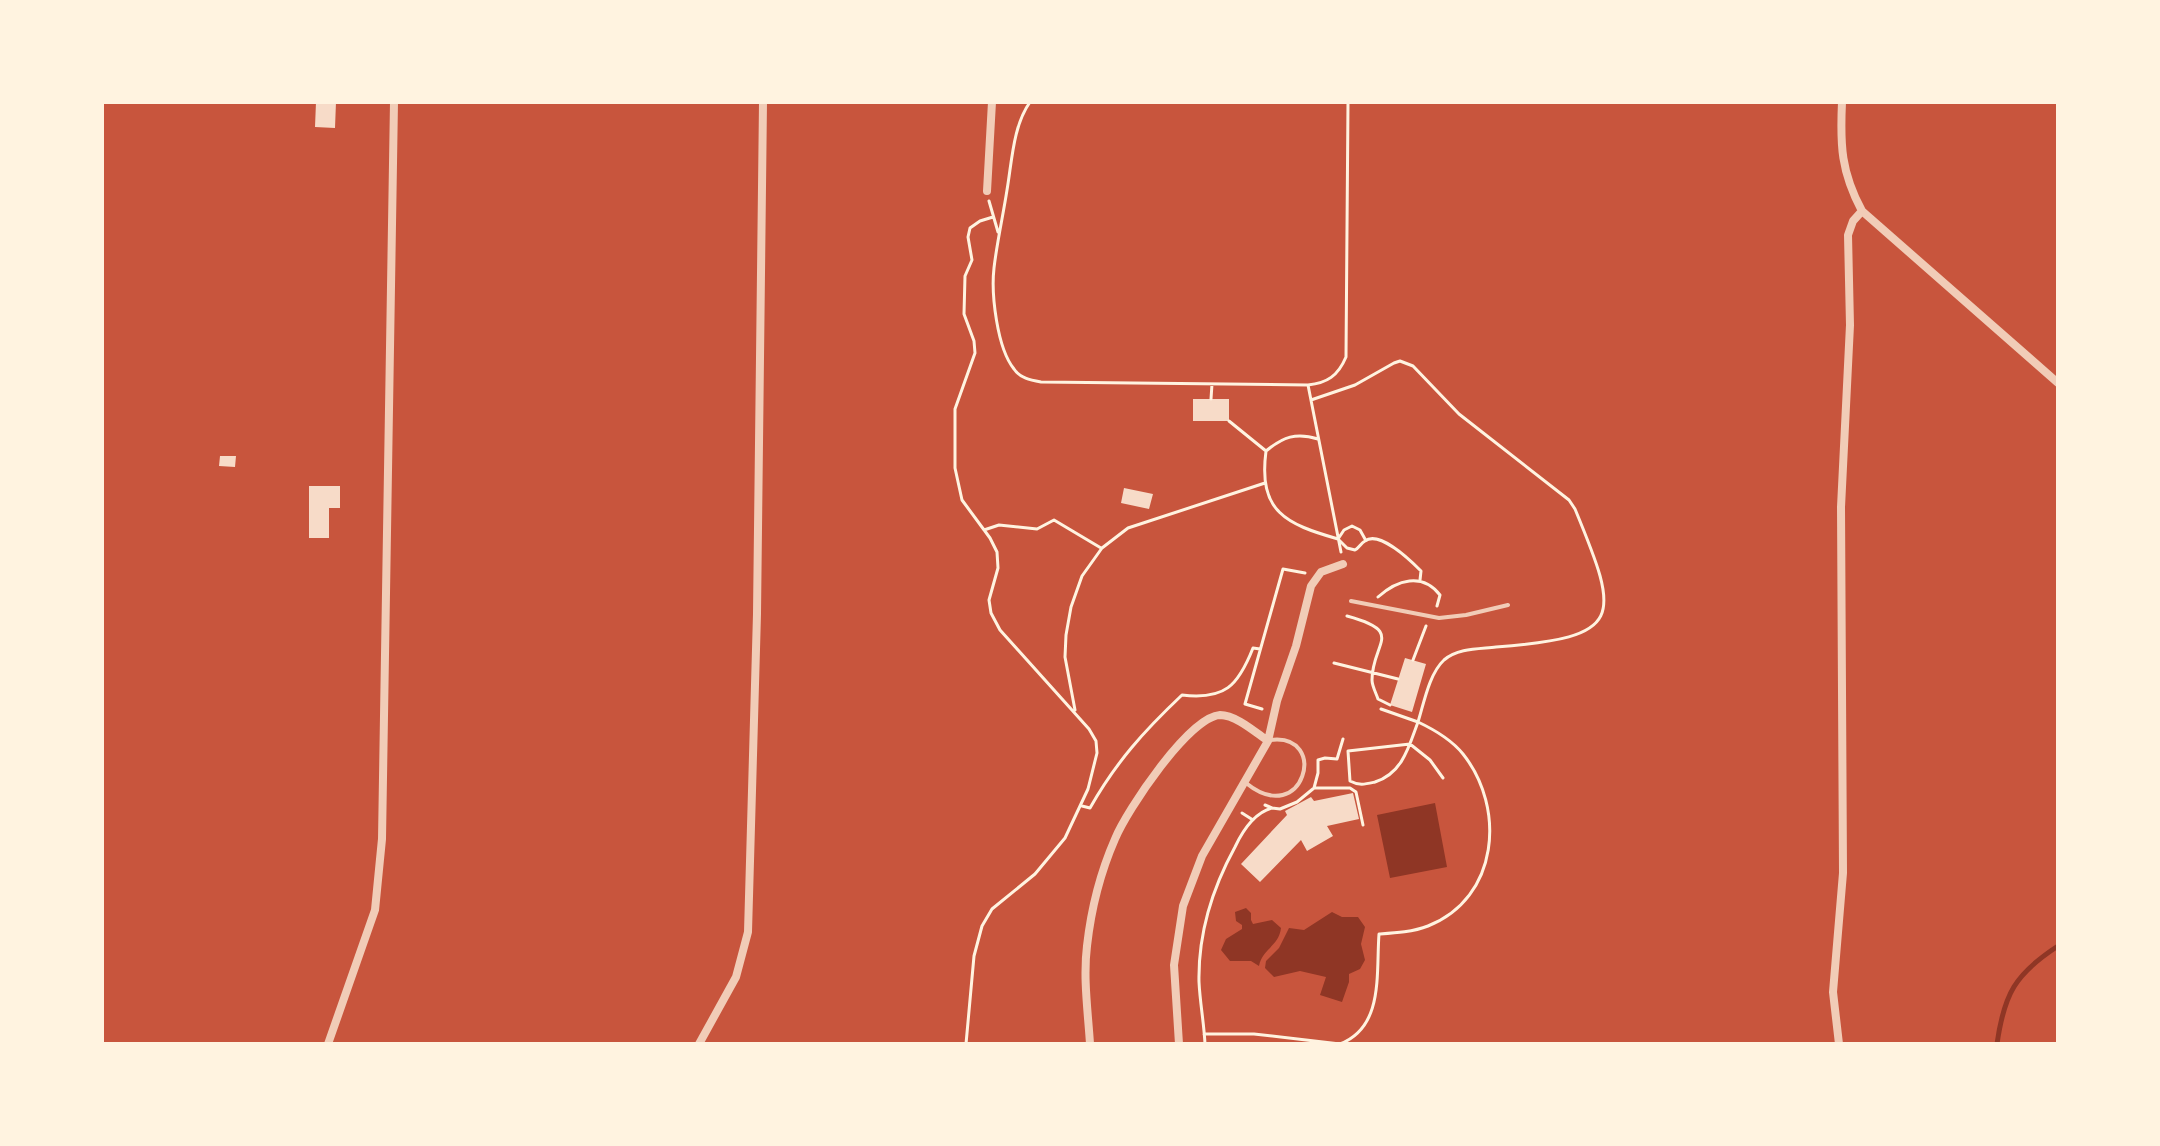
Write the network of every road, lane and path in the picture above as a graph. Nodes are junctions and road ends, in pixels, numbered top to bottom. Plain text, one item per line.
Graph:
1 (394, 102) edge
2 (763, 102) edge
3 (992, 102) edge
4 (1030, 102) edge
5 (1348, 102) edge
6 (1842, 102) edge
7 (987, 191) joint
8 (1862, 211) junction
9 (993, 217) junction
10 (1000, 236) junction
11 (2058, 383) edge
12 (1212, 384) junction
13 (1308, 385) junction
14 (1211, 399) dead end
15 (1311, 400) junction
16 (1229, 421) dead end
17 (1318, 439) junction
18 (1266, 451) junction
19 (1265, 483) junction
20 (984, 530) junction
21 (1338, 539) junction
22 (1365, 539) junction
23 (1102, 548) junction
24 (1343, 564) joint
25 (1309, 574) dead end
26 (1420, 580) dead end
27 (1351, 601) dead end
28 (1508, 605) dead end
29 (1347, 616) dead end
30 (1260, 649) junction
31 (1334, 663) dead end
32 (1374, 672) junction
33 (1398, 679) dead end
34 (1070, 688) junction
35 (1058, 694) junction
36 (1390, 705) dead end
37 (1262, 709) dead end
38 (1381, 709) dead end
39 (1075, 713) junction
40 (1418, 722) junction
41 (1343, 739) dead end
42 (1268, 741) junction
43 (1410, 744) junction
44 (1443, 778) dead end
45 (1244, 782) junction
46 (1314, 788) junction
47 (1256, 802) dead end
48 (1082, 806) junction
49 (1244, 806) dead end
50 (1272, 808) junction
51 (1253, 820) junction
52 (1363, 825) dead end
53 (1204, 1034) junction
54 (328, 1044) edge
55 (699, 1044) edge
56 (966, 1044) edge
57 (1090, 1044) edge
58 (1179, 1044) edge
59 (1205, 1044) edge
60 (1839, 1044) edge

1 - 54 street
2 - 55 street
3 - 7 street
4 - 10 path
5 - 13 path
6 - 8 street
7 - 9 path
8 - 11 street
8 - 60 street
9 - 10 path
9 - 20 path
10 - 12 path
12 - 13 path
12 - 14 path
13 - 15 path
15 - 17 path
15 - 40 path
16 - 18 path
17 - 18 path
17 - 21 path
18 - 19 path
19 - 21 path
19 - 23 path
20 - 23 path
20 - 35 path
21 - 22 path
21 - 22 path
21 - 24 path
22 - 26 path
23 - 34 path
24 - 42 street
25 - 30 path
27 - 28 lane
29 - 32 path
30 - 37 path
30 - 48 path
31 - 32 path
32 - 33 path
32 - 36 path
34 - 35 path
34 - 39 path
35 - 39 path
38 - 40 path
39 - 48 path
40 - 43 path
40 - 53 path
41 - 46 path
42 - 45 street
42 - 45 lane
42 - 57 street
43 - 43 path
43 - 44 path
45 - 58 street
46 - 50 path
46 - 52 path
47 - 50 path
48 - 56 path
49 - 51 path
50 - 51 path
51 - 53 path
53 - 59 path

